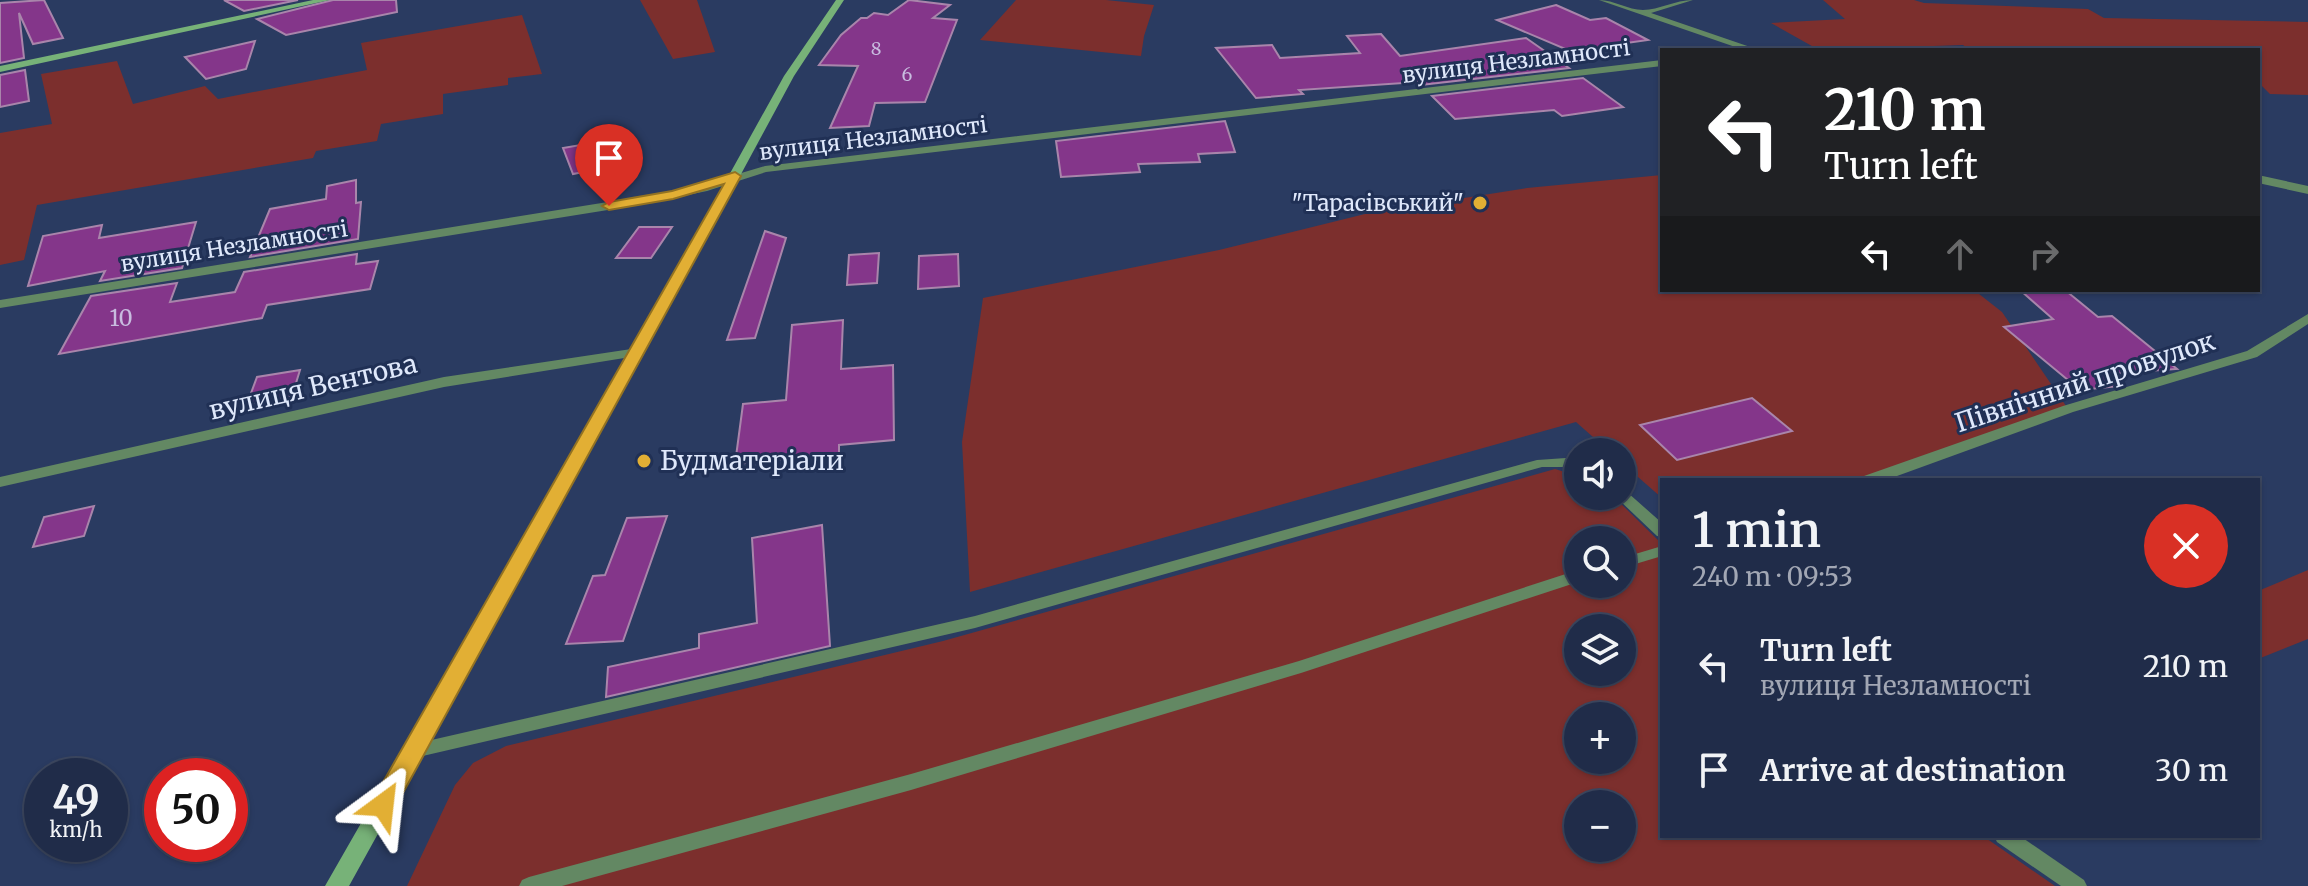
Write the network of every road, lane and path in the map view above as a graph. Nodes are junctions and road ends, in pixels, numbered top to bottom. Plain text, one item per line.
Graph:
1 (326, 0) edge
2 (840, 0) edge
3 (1603, 0) edge
4 (1689, 0) edge
5 (1640, 13) junction
6 (1748, 48) edge
7 (1660, 63) edge
8 (0, 69) edge
9 (735, 176) junction
10 (2260, 179) edge
11 (2308, 190) edge
12 (0, 304) edge
13 (2308, 318) edge
14 (638, 352) junction
15 (1564, 462) edge
16 (1876, 478) edge
17 (0, 482) edge
18 (1636, 508) edge
19 (1660, 530) edge
20 (1660, 552) edge
21 (1636, 559) edge
22 (1564, 581) edge
23 (414, 751) junction
24 (2007, 838) edge
25 (337, 886) edge
26 (529, 886) edge
27 (2077, 886) edge

1 - 8 main road
2 - 9 main road
3 - 5 street
4 - 5 street
5 - 6 street
7 - 9 street, вулиця Незламності
9 - 12 street, вулиця Незламності
9 - 14 main road
10 - 11 street
13 - 16 street, Північний провулок
14 - 17 street, вулиця Вентова
14 - 23 main road
15 - 23 lane
18 - 19 lane
20 - 21 lane
22 - 26 lane
23 - 25 main road
24 - 27 lane

